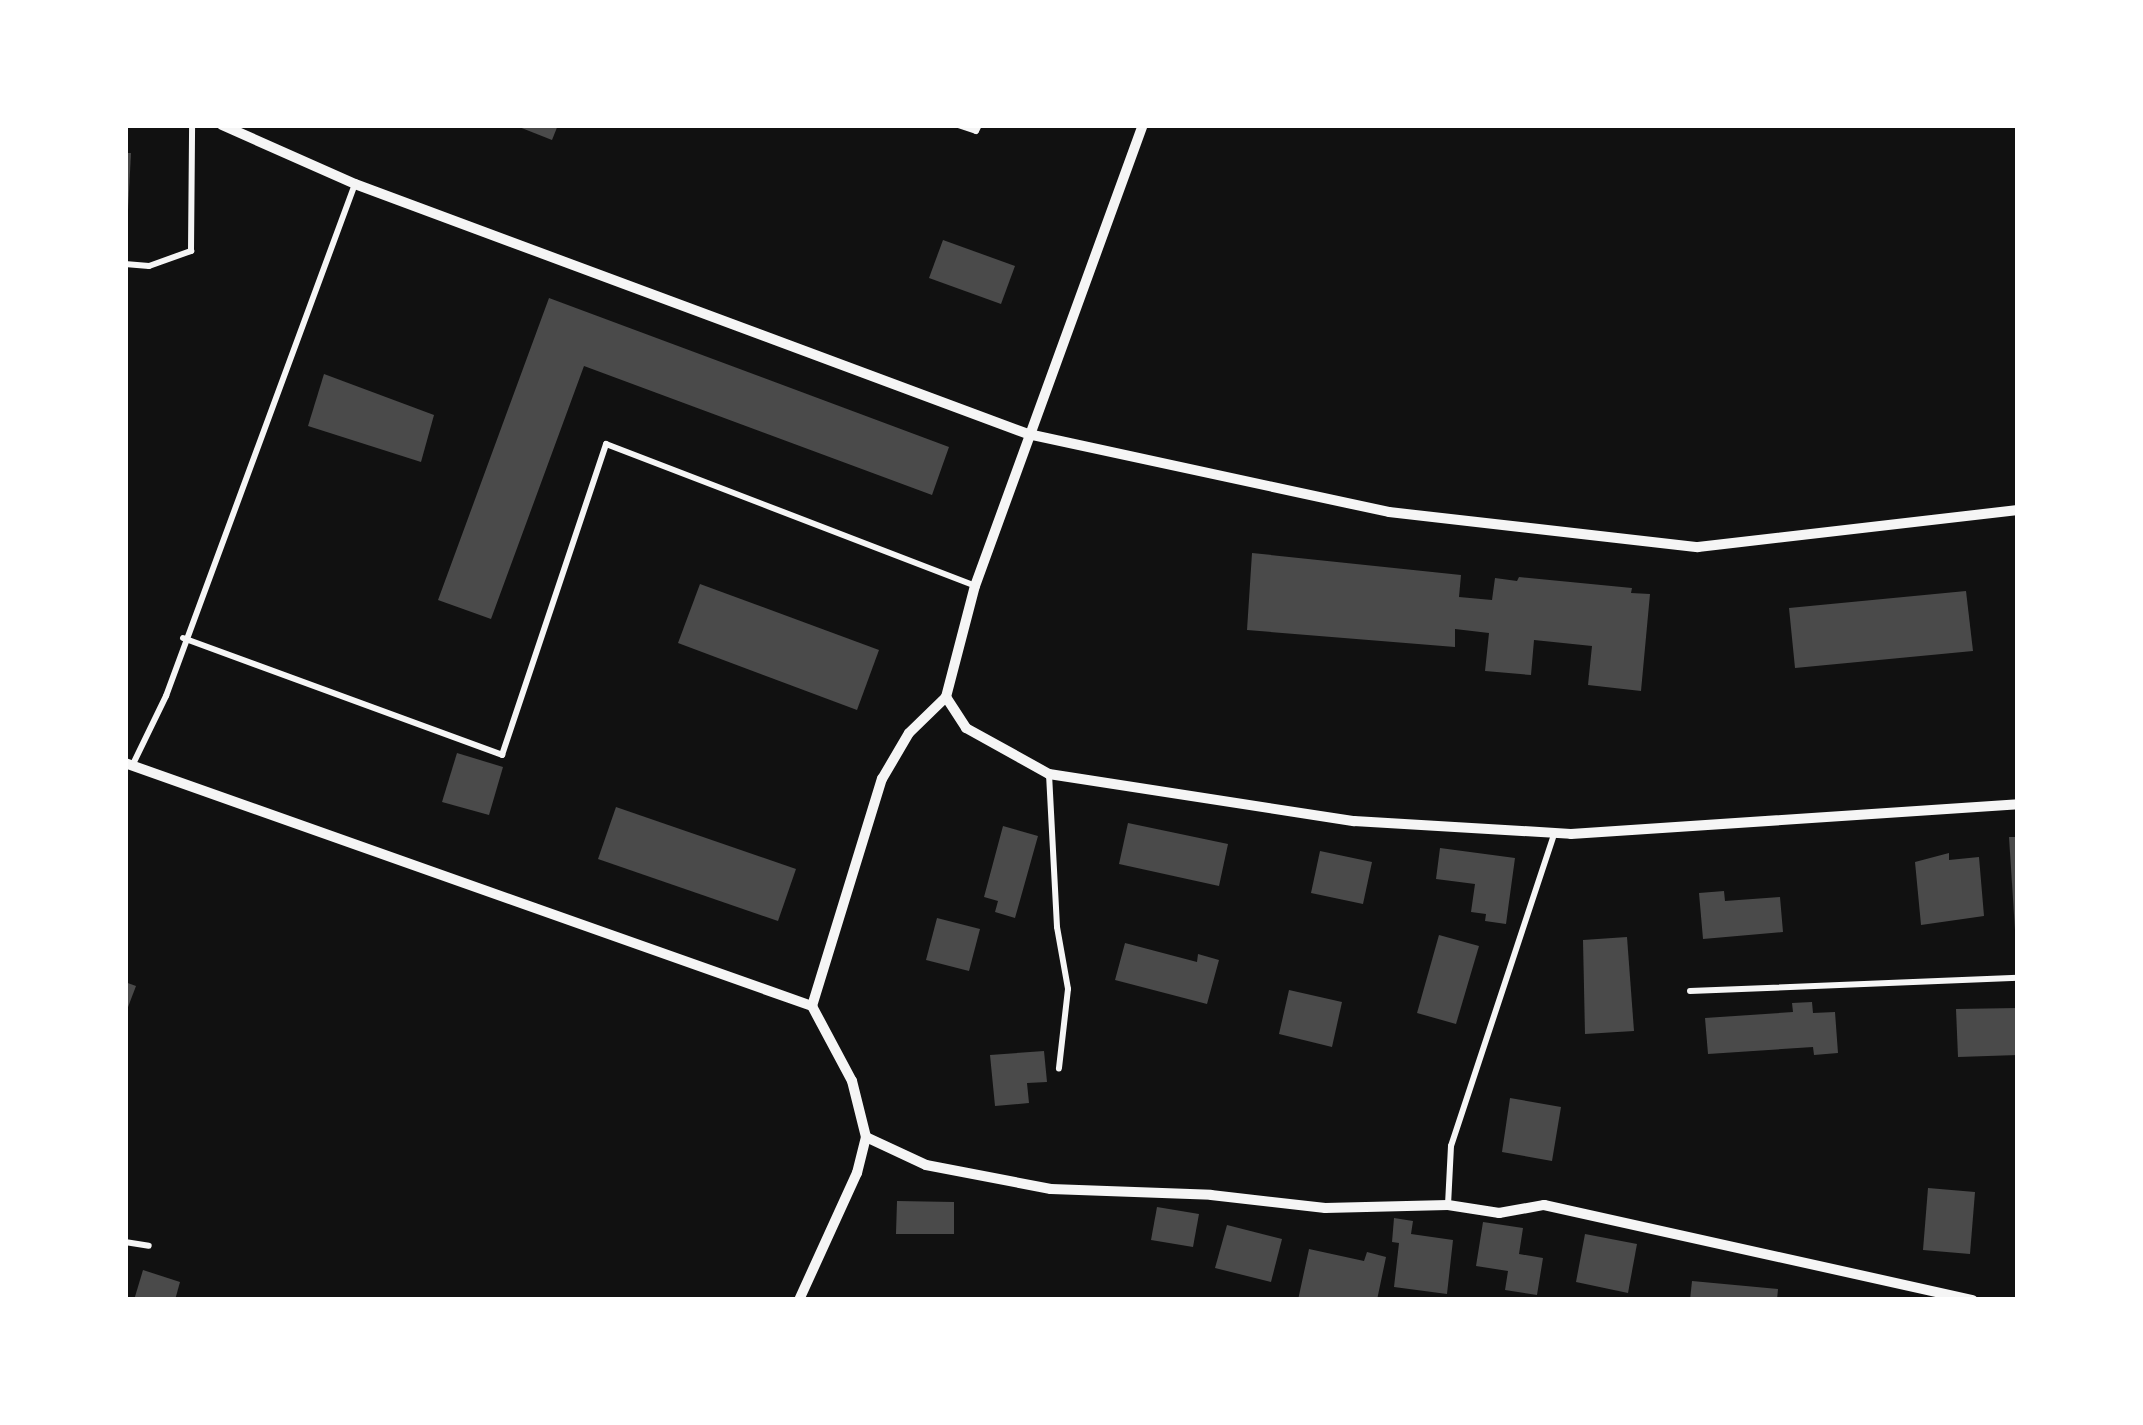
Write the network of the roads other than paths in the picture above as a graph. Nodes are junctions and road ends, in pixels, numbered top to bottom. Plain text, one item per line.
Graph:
1 (192, 125) edge
2 (222, 125) edge
3 (958, 125) edge
4 (978, 125) edge
5 (1143, 125) edge
6 (354, 184) junction
7 (125, 264) edge
8 (1028, 434) junction
9 (2018, 510) edge
10 (975, 586) junction
11 (183, 638) junction
12 (946, 696) junction
13 (129, 763) edge
14 (1049, 774) junction
15 (2018, 804) edge
16 (1554, 833) junction
17 (2018, 978) edge
18 (1690, 991) dead end
19 (812, 1006) junction
20 (1060, 1068) dead end
21 (866, 1137) junction
22 (1448, 1205) junction
23 (125, 1242) edge
24 (149, 1246) dead end
25 (799, 1300) edge
26 (1973, 1300) edge

1 - 7 lane
2 - 6 street
3 - 4 lane
5 - 8 street
6 - 8 street
6 - 11 lane
8 - 9 street
8 - 10 street
10 - 11 lane
10 - 12 street
11 - 13 lane
12 - 14 street
12 - 19 street
13 - 19 street
14 - 16 street
14 - 20 lane
15 - 16 street
16 - 22 lane
17 - 18 lane
19 - 21 street
21 - 22 street
21 - 25 street
22 - 26 street
23 - 24 lane

